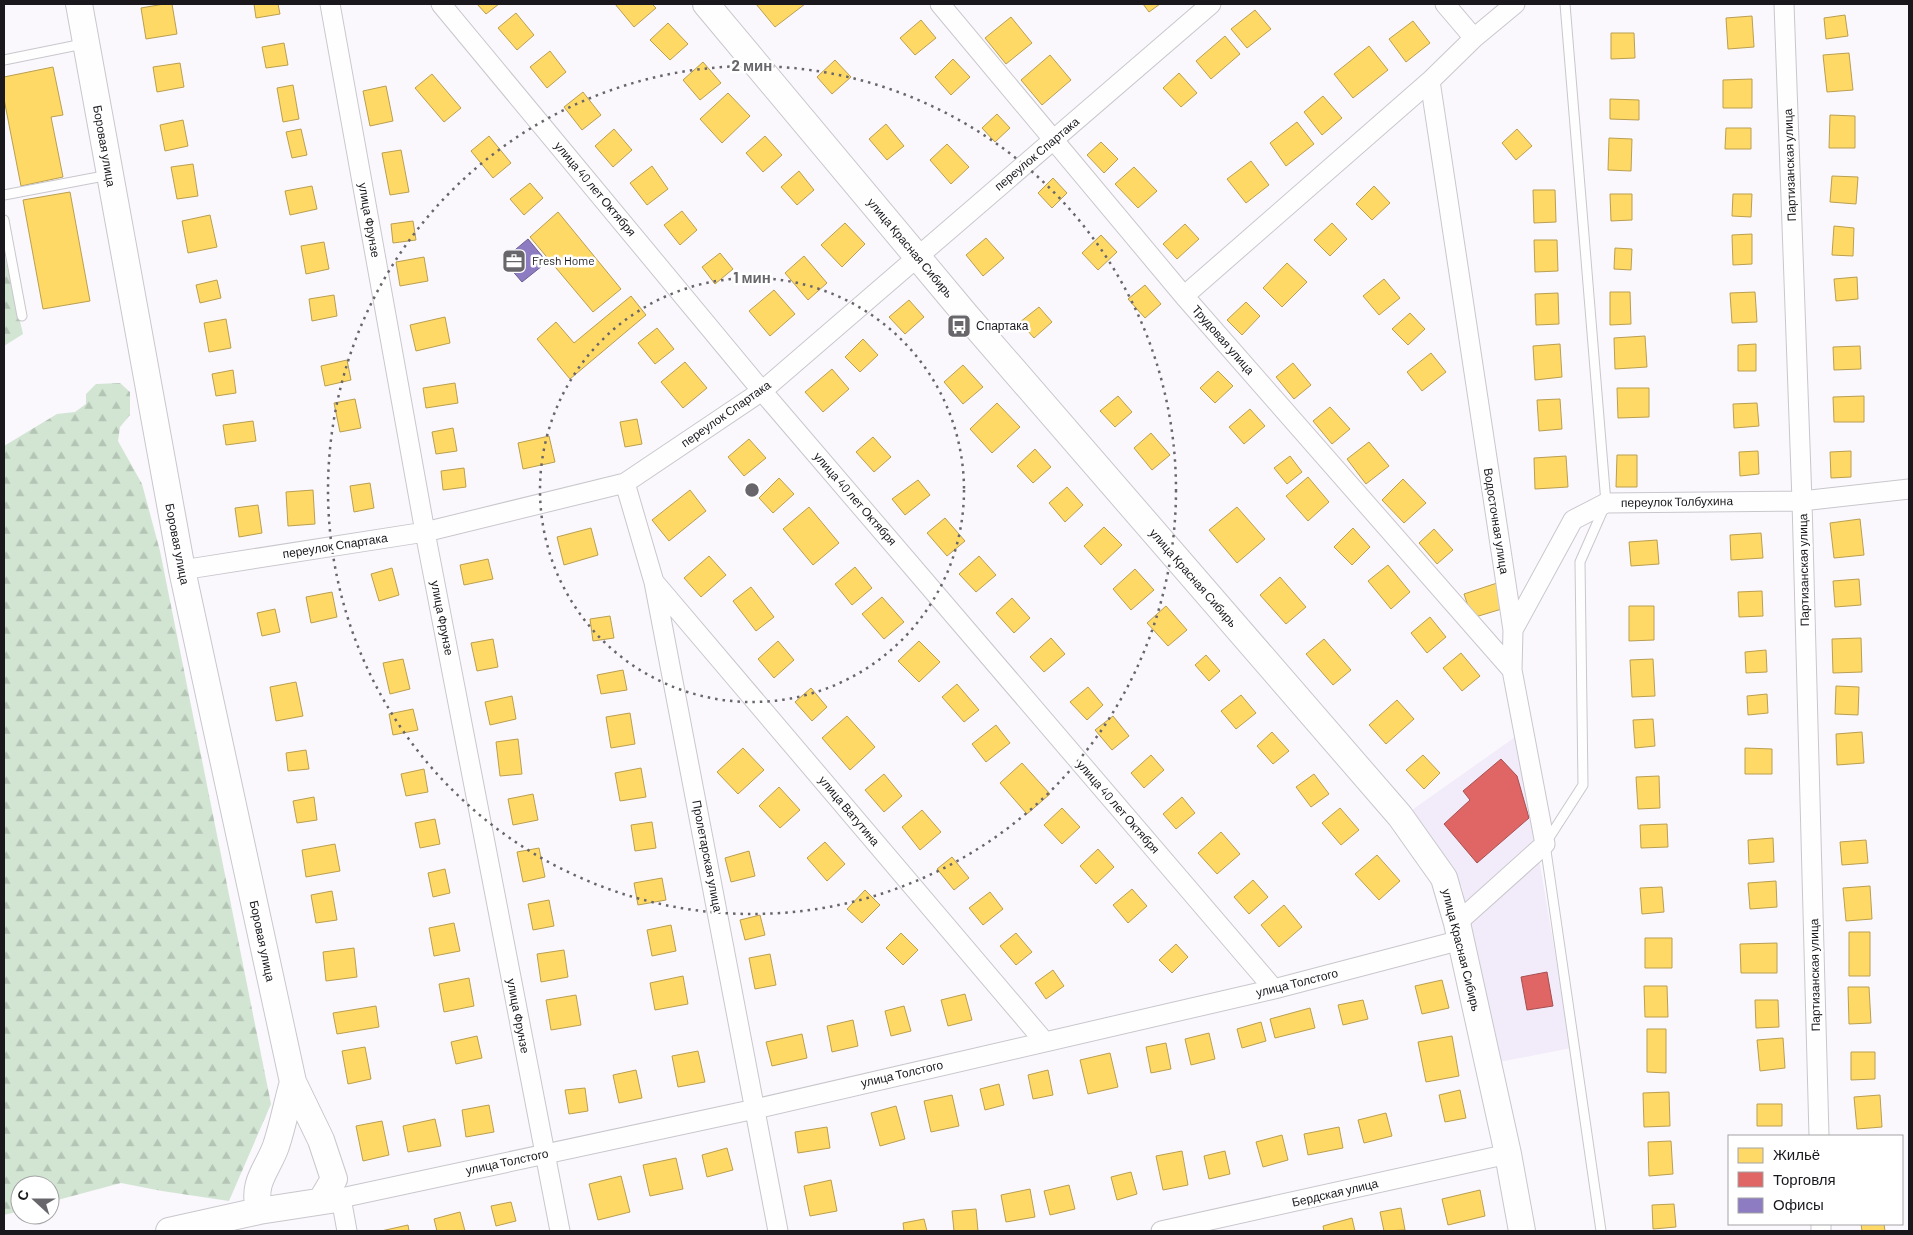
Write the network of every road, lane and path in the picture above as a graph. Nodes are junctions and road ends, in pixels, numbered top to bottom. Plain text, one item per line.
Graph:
1 (78, 4) edge
2 (330, 4) edge
3 (441, 4) edge
4 (706, 4) edge
5 (940, 4) edge
6 (1211, 4) edge
7 (1445, 4) edge
8 (1515, 4) edge
9 (1565, 4) edge
10 (1784, 4) edge
11 (1474, 38) junction
12 (86, 44) junction
13 (4, 60) edge
14 (1430, 81) junction
15 (1055, 140) junction
16 (110, 175) junction
17 (4, 195) edge
18 (4, 220) edge
19 (917, 257) junction
20 (1184, 296) junction
21 (22, 316) dead end
22 (762, 391) junction
23 (625, 483) junction
24 (1909, 489) edge
25 (1802, 501) junction
26 (1606, 503) junction
27 (426, 532) junction
28 (182, 570) junction
29 (654, 582) junction
30 (1513, 630) junction
31 (1512, 670) junction
32 (1546, 844) junction
33 (1459, 931) junction
34 (1274, 989) junction
35 (1044, 1041) junction
36 (292, 1082) junction
37 (754, 1109) junction
38 (1819, 1135) edge
39 (321, 1140) junction
40 (276, 1146) junction
41 (545, 1153) junction
42 (1508, 1154) junction
43 (332, 1193) junction
44 (259, 1210) junction
45 (169, 1231) edge
46 (347, 1231) edge
47 (560, 1231) edge
48 (778, 1231) edge
49 (1161, 1231) edge
50 (1522, 1231) edge
51 (1601, 1231) edge

1 - 12 street, Боровая улица
2 - 27 street, улица Фрунзе
3 - 22 street, улица 40 лет Октября
4 - 19 street, улица Красная Сибирь
5 - 15 street, Трудовая улица
6 - 15 street, переулок Спартака
7 - 11 street
8 - 11 street
9 - 26 lane
10 - 25 street, Партизанская улица
11 - 14 street
12 - 13 lane
12 - 16 street, Боровая улица
14 - 20 street
14 - 30 street, Водосточная улица
15 - 19 street, переулок Спартака
15 - 20 street, Трудовая улица
16 - 17 lane
16 - 28 street, Боровая улица
18 - 21 lane
19 - 22 street, переулок Спартака
19 - 33 street, улица Красная Сибирь
20 - 31 street, Трудовая улица
22 - 23 street, переулок Спартака
22 - 34 street, улица 40 лет Октября
23 - 27 street, переулок Спартака
23 - 29 street, Пролетарская улица
24 - 25 street, переулок Толбухина
25 - 26 street, переулок Толбухина
25 - 38 street, Партизанская улица
26 - 30 street, переулок Толбухина
26 - 32 lane
27 - 28 street, переулок Спартака
27 - 41 street, улица Фрунзе
28 - 36 street, Боровая улица
29 - 35 street, улица Ватутина
29 - 37 street, Пролетарская улица
30 - 31 street, Водосточная улица
31 - 32 street, Водосточная улица
32 - 33 street
32 - 51 lane
33 - 34 street, улица Толстого
33 - 42 street, улица Красная Сибирь
34 - 35 street, улица Толстого
35 - 37 street, улица Толстого
36 - 39 street
36 - 40 street
37 - 41 street, улица Толстого
37 - 48 street, Пролетарская улица
39 - 40 street
39 - 43 street
40 - 44 street
41 - 43 street, улица Толстого
41 - 47 street, улица Фрунзе
42 - 49 street, Бердская улица
42 - 50 street, улица Красная Сибирь
43 - 44 street
43 - 46 street
44 - 45 street

